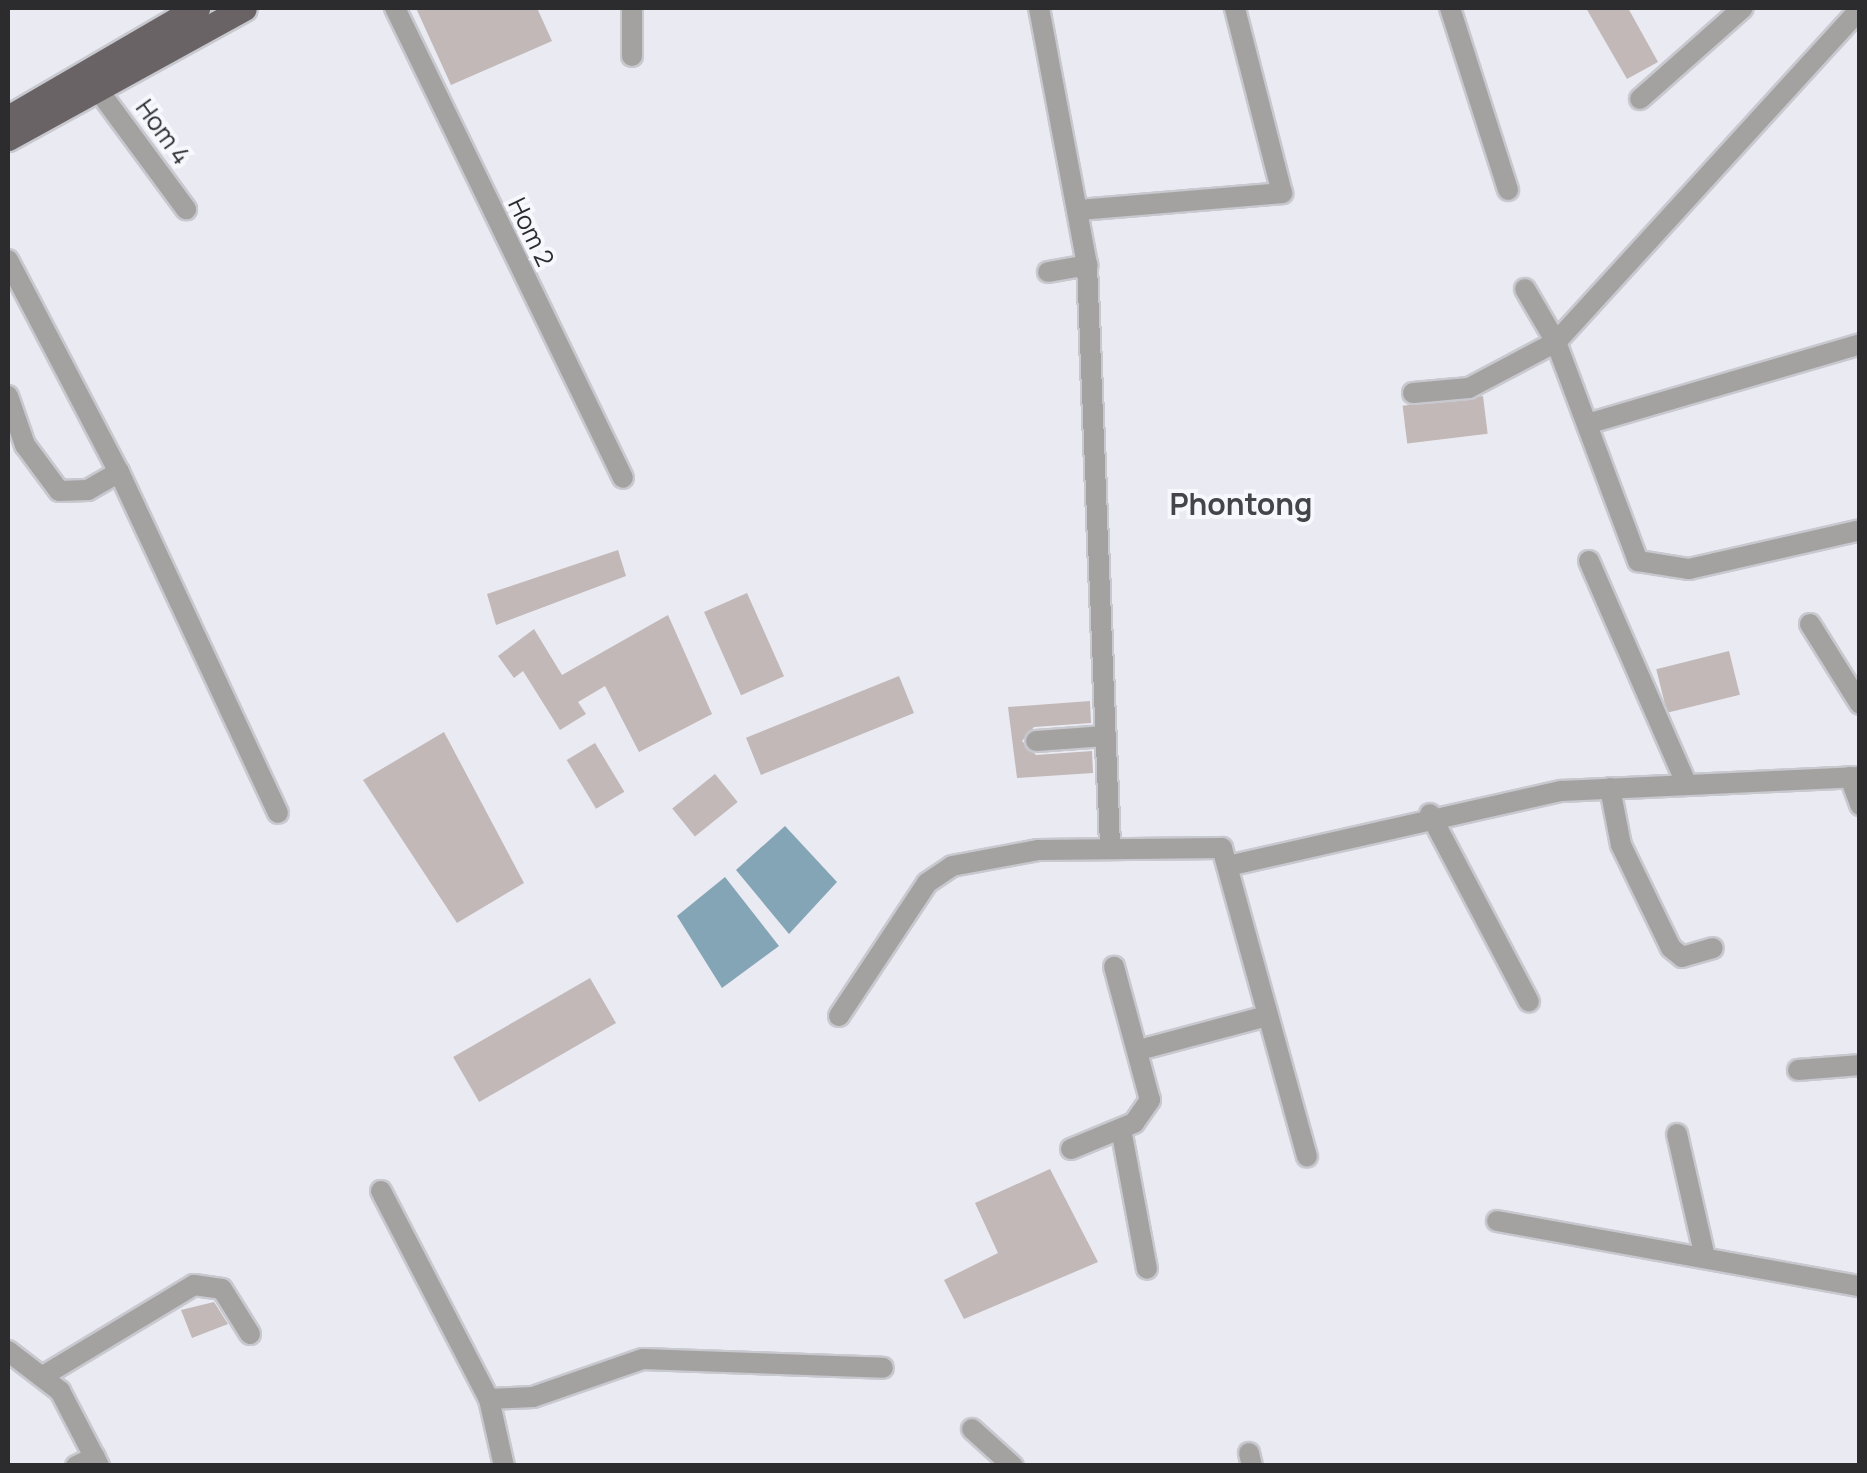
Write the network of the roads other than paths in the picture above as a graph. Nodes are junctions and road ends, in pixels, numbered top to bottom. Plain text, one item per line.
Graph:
1 (244, 8) edge
2 (395, 8) edge
3 (632, 8) edge
4 (1039, 8) edge
5 (1235, 8) edge
6 (1450, 8) edge
7 (1743, 8) edge
8 (1860, 8) edge
9 (186, 17) edge
10 (632, 56) dead end
11 (96, 87) junction
12 (1640, 100) dead end
13 (8, 118) edge
14 (8, 138) edge
15 (1508, 190) dead end
16 (186, 210) dead end
17 (1080, 210) junction
18 (8, 260) edge
19 (1087, 266) junction
20 (1048, 272) dead end
21 (1525, 289) dead end
22 (1556, 342) junction
23 (1860, 344) edge
24 (1412, 392) dead end
25 (8, 396) edge
26 (1588, 424) junction
27 (119, 472) junction
28 (623, 478) dead end
29 (1860, 530) edge
30 (1590, 561) dead end
31 (1810, 624) dead end
32 (1860, 704) edge
33 (1106, 736) junction
34 (1036, 742) dead end
35 (1855, 777) edge
36 (1687, 784) junction
37 (1610, 788) junction
38 (1860, 805) edge
39 (278, 814) dead end
40 (1430, 814) junction
41 (1110, 846) junction
42 (1232, 865) junction
43 (1713, 948) dead end
44 (1114, 968) dead end
45 (1529, 1002) dead end
46 (839, 1016) dead end
47 (1267, 1016) junction
48 (1139, 1050) junction
49 (1860, 1065) edge
50 (1798, 1070) dead end
51 (1121, 1129) junction
52 (1678, 1134) dead end
53 (1071, 1149) dead end
54 (1307, 1157) dead end
55 (381, 1191) dead end
56 (1497, 1221) dead end
57 (1705, 1257) junction
58 (1147, 1269) dead end
59 (1860, 1286) edge
60 (250, 1334) dead end
61 (8, 1351) edge
62 (883, 1368) dead end
63 (44, 1376) junction
64 (489, 1399) junction
65 (972, 1429) dead end
66 (90, 1463) edge
67 (504, 1466) edge
68 (1013, 1466) edge

1 - 9 main road
2 - 28 street, Hom 2
3 - 10 street
4 - 17 street
5 - 17 street
6 - 15 street
7 - 12 street
8 - 22 street
9 - 11 main road
9 - 13 main road
11 - 14 main road
11 - 16 street, Hom 4
17 - 19 street
18 - 27 street
19 - 20 street
19 - 33 street
21 - 22 street
22 - 24 street
22 - 26 street
23 - 26 street
25 - 27 street
26 - 29 street
27 - 39 street
30 - 36 street
31 - 32 street
33 - 34 street
33 - 41 street
35 - 36 street
35 - 38 street
36 - 37 street
37 - 40 street
37 - 43 street
40 - 42 street
40 - 45 street
41 - 42 street
41 - 46 street
42 - 47 street
44 - 48 street
47 - 48 street
47 - 54 street
48 - 51 street
49 - 50 street
51 - 53 street
51 - 58 street
52 - 57 street
55 - 64 street
56 - 57 street
57 - 59 street
60 - 63 street
61 - 63 street
62 - 64 street
63 - 66 street
64 - 67 street
65 - 68 street

